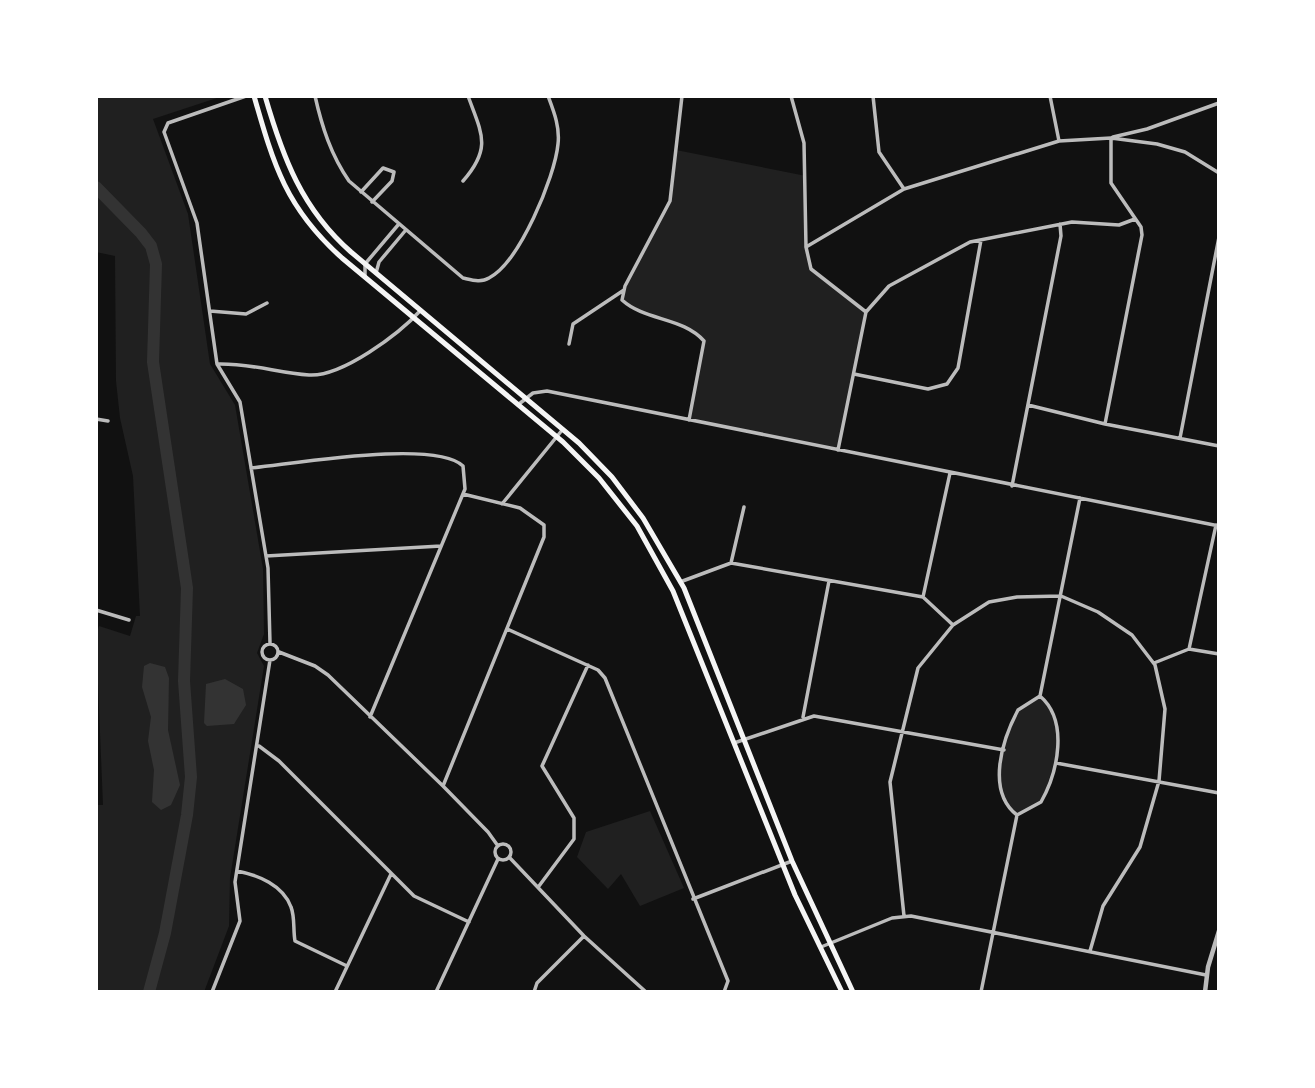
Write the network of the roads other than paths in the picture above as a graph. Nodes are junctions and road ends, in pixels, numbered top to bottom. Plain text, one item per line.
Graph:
1 (246, 96) edge
2 (254, 96) edge
3 (265, 96) edge
4 (315, 96) edge
5 (468, 96) edge
6 (548, 96) edge
7 (682, 96) edge
8 (792, 96) edge
9 (873, 96) edge
10 (1050, 96) edge
11 (1219, 103) edge
12 (1111, 138) junction
13 (1059, 141) junction
14 (1219, 173) edge
15 (463, 181) dead end
16 (904, 189) junction
17 (361, 192) junction
18 (372, 203) junction
19 (1135, 219) junction
20 (1060, 224) junction
21 (398, 225) junction
22 (405, 231) junction
23 (1219, 237) edge
24 (981, 240) junction
25 (806, 247) junction
26 (365, 264) junction
27 (376, 273) junction
28 (365, 276) junction
29 (624, 290) junction
30 (267, 303) dead end
31 (421, 310) junction
32 (210, 311) junction
33 (866, 312) junction
34 (415, 317) junction
35 (569, 344) dead end
36 (217, 364) junction
37 (854, 374) junction
38 (526, 398) junction
39 (519, 404) junction
40 (1028, 405) junction
41 (96, 419) edge
42 (689, 420) junction
43 (108, 421) dead end
44 (1105, 424) junction
45 (563, 429) junction
46 (556, 436) junction
47 (1180, 439) junction
48 (1219, 446) edge
49 (838, 450) junction
50 (251, 468) junction
51 (950, 473) junction
52 (1012, 486) junction
53 (464, 491) junction
54 (1080, 498) junction
55 (502, 503) junction
56 (744, 507) dead end
57 (1217, 526) edge
58 (441, 546) junction
59 (266, 556) junction
60 (731, 563) junction
61 (829, 581) junction
62 (680, 582) junction
63 (1061, 596) junction
64 (923, 597) junction
65 (96, 610) edge
66 (129, 621) dead end
67 (953, 625) junction
68 (507, 629) junction
69 (270, 643) junction
70 (1189, 649) junction
71 (279, 652) junction
72 (1219, 654) edge
73 (270, 660) junction
74 (1154, 663) junction
75 (588, 666) junction
76 (1040, 696) junction
77 (370, 718) junction
78 (803, 718) junction
79 (900, 732) junction
80 (744, 739) junction
81 (734, 743) junction
82 (259, 746) junction
83 (1004, 750) junction
84 (1055, 763) junction
85 (1159, 781) junction
86 (443, 786) junction
87 (1219, 793) edge
88 (1017, 815) junction
89 (498, 846) junction
90 (509, 857) junction
91 (498, 859) junction
92 (792, 861) junction
93 (783, 865) junction
94 (237, 871) junction
95 (391, 874) junction
96 (539, 886) junction
97 (693, 899) junction
98 (904, 916) junction
99 (469, 922) junction
100 (993, 932) junction
101 (1219, 932) edge
102 (584, 936) junction
103 (830, 944) junction
104 (820, 948) junction
105 (1090, 950) junction
106 (347, 966) junction
107 (1206, 975) junction
108 (726, 991) edge
109 (212, 992) edge
110 (335, 992) edge
111 (436, 992) edge
112 (534, 992) edge
113 (646, 992) edge
114 (842, 992) edge
115 (853, 992) edge
116 (981, 992) edge
117 (1205, 992) edge

1 - 32 street
2 - 28 main road
3 - 26 main road
4 - 17 street
5 - 15 street
6 - 22 street
7 - 29 street
8 - 25 street
9 - 16 street
10 - 13 street
11 - 12 street
12 - 13 street
12 - 14 street
12 - 19 street
13 - 16 street
16 - 25 street
17 - 18 street
17 - 18 street
18 - 21 street
19 - 20 street
19 - 44 street
20 - 24 street
20 - 40 street
21 - 22 street
21 - 26 street
22 - 27 street
23 - 47 street
24 - 33 street
24 - 37 street
25 - 33 street
26 - 27 main road
26 - 28 street
27 - 31 main road
28 - 34 main road
29 - 35 street
29 - 42 street
30 - 32 street
31 - 34 street
31 - 38 main road
32 - 36 street
33 - 37 street
34 - 36 street
34 - 39 main road
36 - 50 street
37 - 49 street
38 - 39 street
38 - 42 street
38 - 45 main road
39 - 46 main road
40 - 44 street
40 - 52 street
41 - 43 street
42 - 49 street
44 - 47 street
45 - 46 street
45 - 62 main road
46 - 55 street
46 - 81 main road
47 - 48 street
49 - 51 street
50 - 53 street
50 - 59 street
51 - 52 street
51 - 64 street
52 - 54 street
53 - 55 street
53 - 58 street
54 - 57 street
54 - 63 street
55 - 68 street
56 - 60 street
57 - 70 street
58 - 59 street
58 - 77 street
59 - 69 street
60 - 61 street
60 - 62 street
61 - 64 street
61 - 78 street
62 - 80 main road
63 - 67 street
63 - 74 street
63 - 76 street
64 - 67 street
65 - 66 street
67 - 79 street
68 - 75 street
68 - 86 street
69 - 71 street
69 - 73 street
70 - 72 street
70 - 74 street
71 - 73 street
71 - 77 street
73 - 82 street
74 - 85 street
75 - 96 street
75 - 97 street
76 - 83 street
76 - 84 street
77 - 86 street
78 - 79 street
78 - 80 street
79 - 83 street
79 - 98 street
80 - 81 street
80 - 92 main road
81 - 93 main road
82 - 94 street
82 - 95 street
83 - 88 street
84 - 85 street
84 - 88 street
85 - 87 street
85 - 105 street
86 - 89 street
88 - 100 street
89 - 90 street
89 - 91 street
90 - 91 street
90 - 96 street
91 - 99 street
92 - 93 street
92 - 103 main road
93 - 97 street
93 - 104 main road
94 - 106 street
94 - 109 street
95 - 99 street
95 - 106 street
96 - 102 street
97 - 108 street
98 - 100 street
98 - 103 street
99 - 111 street
100 - 105 street
100 - 116 street
101 - 107 street
102 - 112 street
102 - 113 street
103 - 104 street
103 - 115 main road
104 - 114 main road
105 - 107 street
106 - 110 street
107 - 117 street

